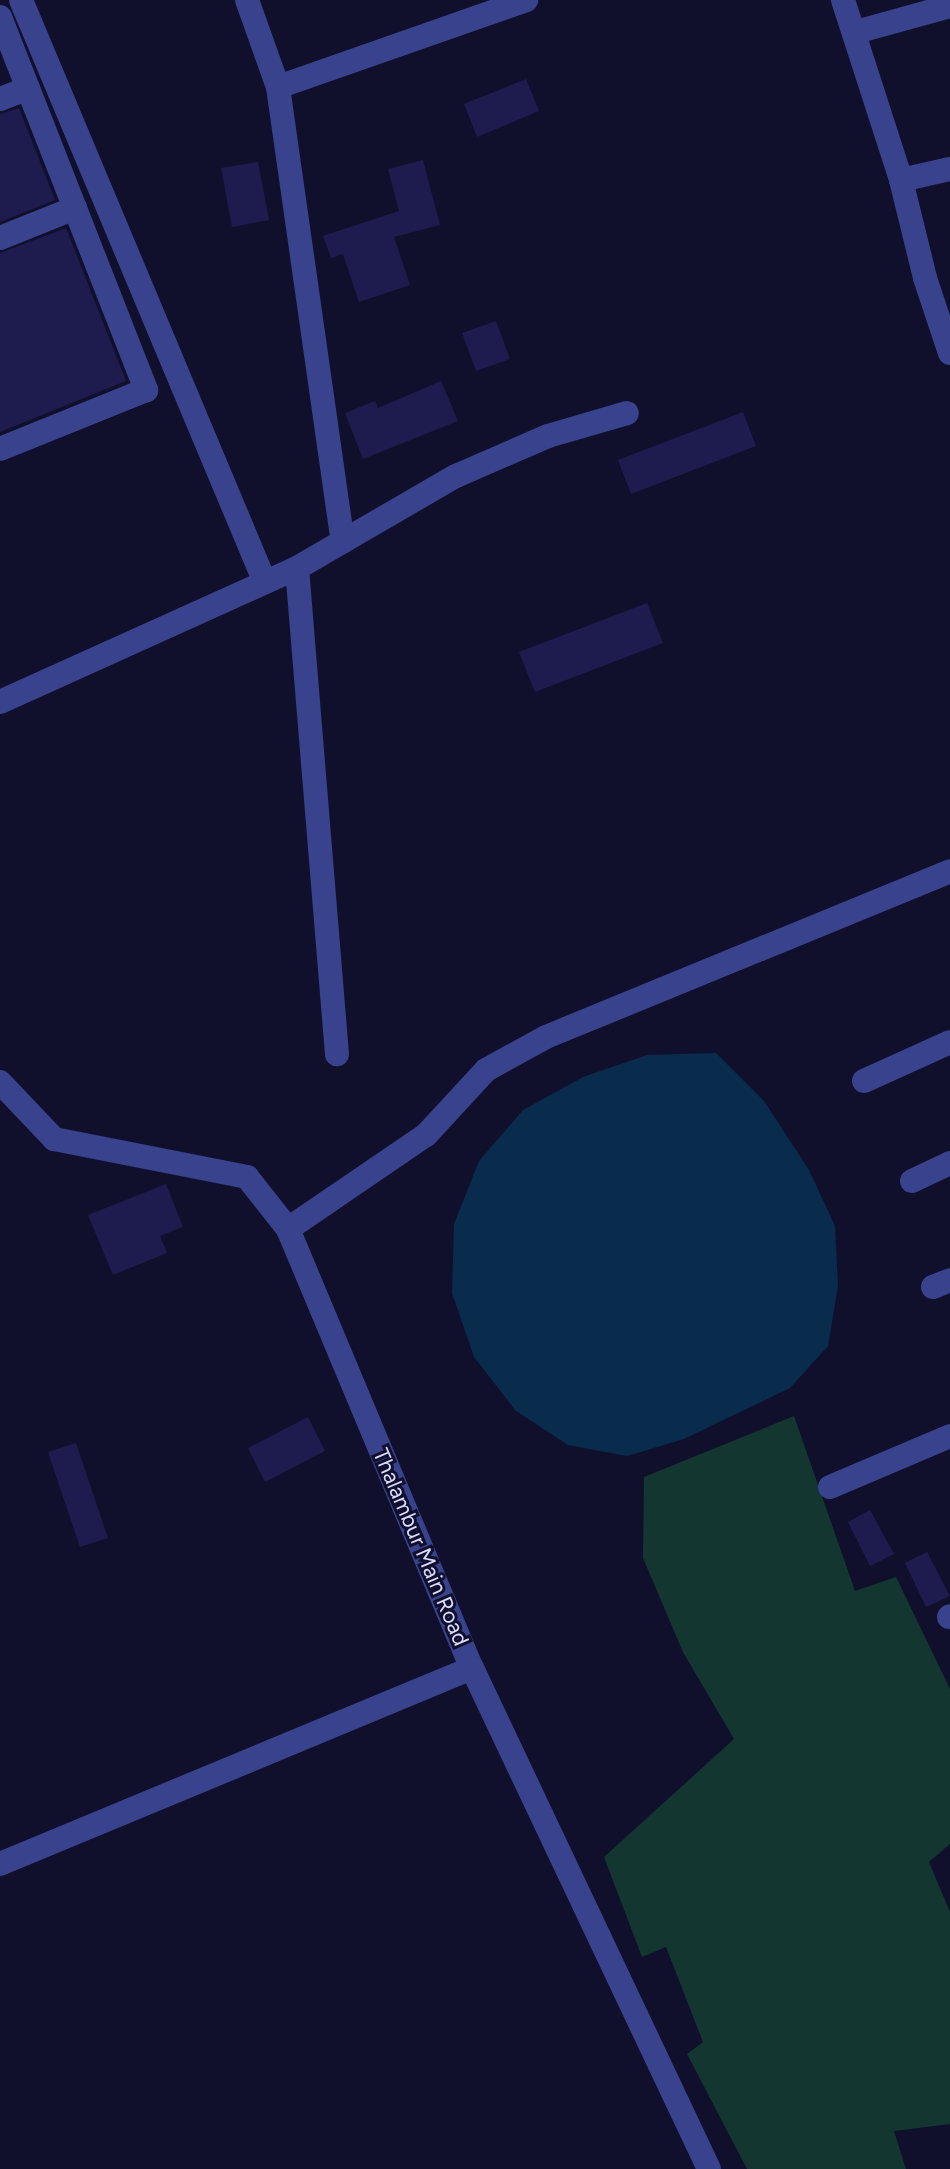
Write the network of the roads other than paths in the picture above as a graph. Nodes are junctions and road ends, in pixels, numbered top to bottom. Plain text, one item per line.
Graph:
1 (21, 0) edge
2 (247, 0) edge
3 (526, 0) edge
4 (843, 0) edge
5 (950, 6) edge
6 (0, 17) edge
7 (856, 32) junction
8 (278, 87) junction
9 (28, 88) junction
10 (0, 99) edge
11 (950, 169) edge
12 (901, 180) junction
13 (75, 208) junction
14 (0, 238) edge
15 (944, 314) edge
16 (950, 353) edge
17 (627, 413) dead end
18 (0, 449) edge
19 (343, 541) junction
20 (297, 568) junction
21 (264, 580) junction
22 (0, 702) edge
23 (950, 871) edge
24 (950, 1042) edge
25 (337, 1054) dead end
26 (864, 1081) dead end
27 (0, 1082) edge
28 (950, 1163) edge
29 (912, 1181) dead end
30 (288, 1229) junction
31 (950, 1436) edge
32 (830, 1487) dead end
33 (472, 1668) junction
34 (0, 1864) edge
35 (709, 2169) edge

1 - 21 street
2 - 8 street
3 - 8 street
4 - 7 street
5 - 7 street
6 - 9 street
7 - 12 street
8 - 19 street
9 - 10 street
9 - 13 street
11 - 12 street
12 - 15 street
13 - 14 street
13 - 18 street
15 - 16 street
17 - 19 street
19 - 20 street
20 - 21 street
20 - 25 street
21 - 22 street
23 - 30 street
24 - 26 street
27 - 30 street, Thalambur Main Road
28 - 29 street
30 - 33 street, Thalambur Main Road
31 - 32 street
33 - 34 street
33 - 35 street, Thalambur Main Road

